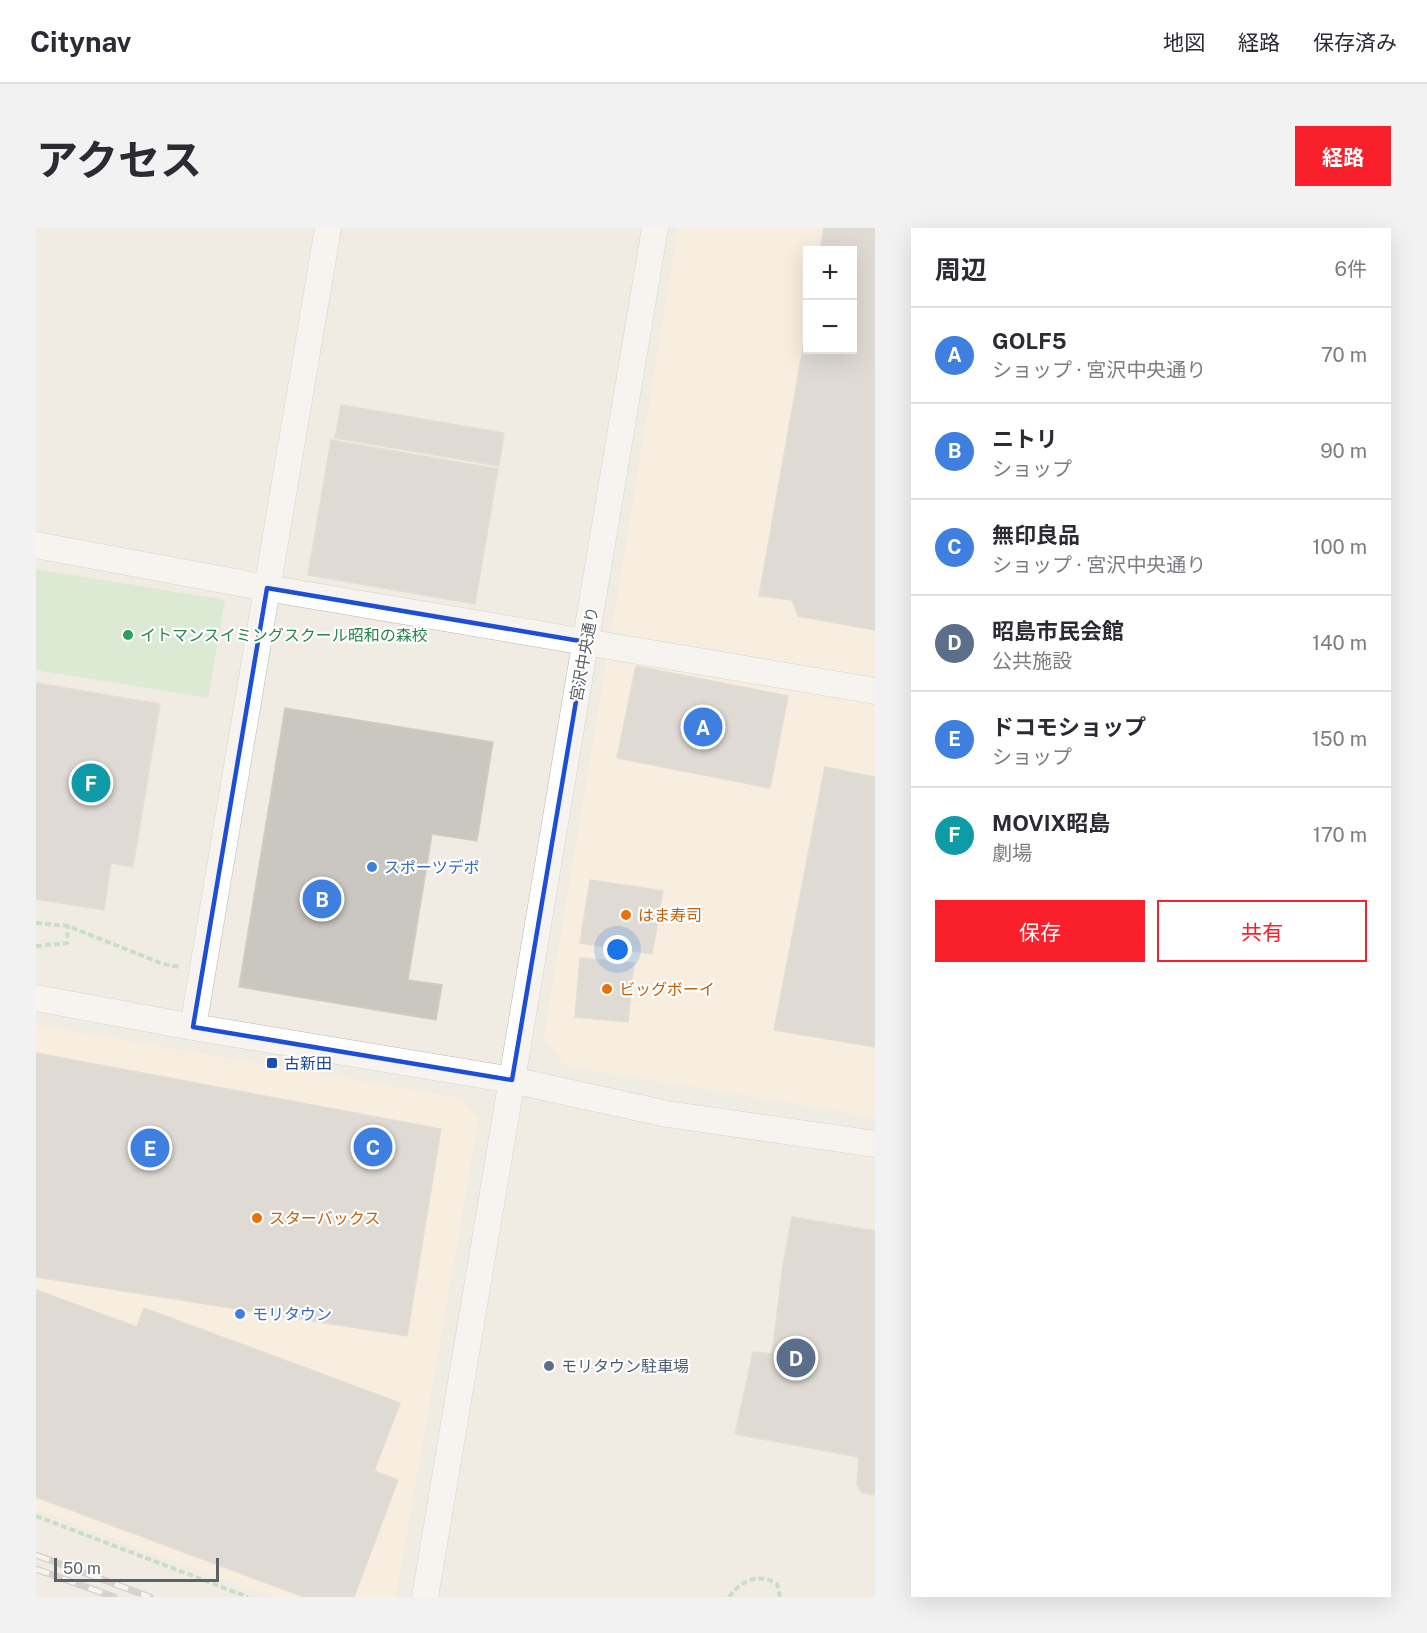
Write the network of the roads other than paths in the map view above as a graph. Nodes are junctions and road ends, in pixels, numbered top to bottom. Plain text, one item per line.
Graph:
1 (328, 228) edge
2 (655, 228) edge
3 (36, 545) edge
4 (267, 588) junction
5 (586, 642) junction
6 (875, 691) edge
7 (36, 998) edge
8 (193, 1027) junction
9 (512, 1080) junction
10 (875, 1144) edge
11 (425, 1597) edge

1 - 4 street
2 - 5 street, 宮沢中央通り
3 - 4 street
4 - 5 street
4 - 8 street
5 - 6 street
5 - 9 street, 宮沢中央通り
7 - 8 street
8 - 9 street
9 - 10 street
9 - 11 street, 宮沢中央通り

